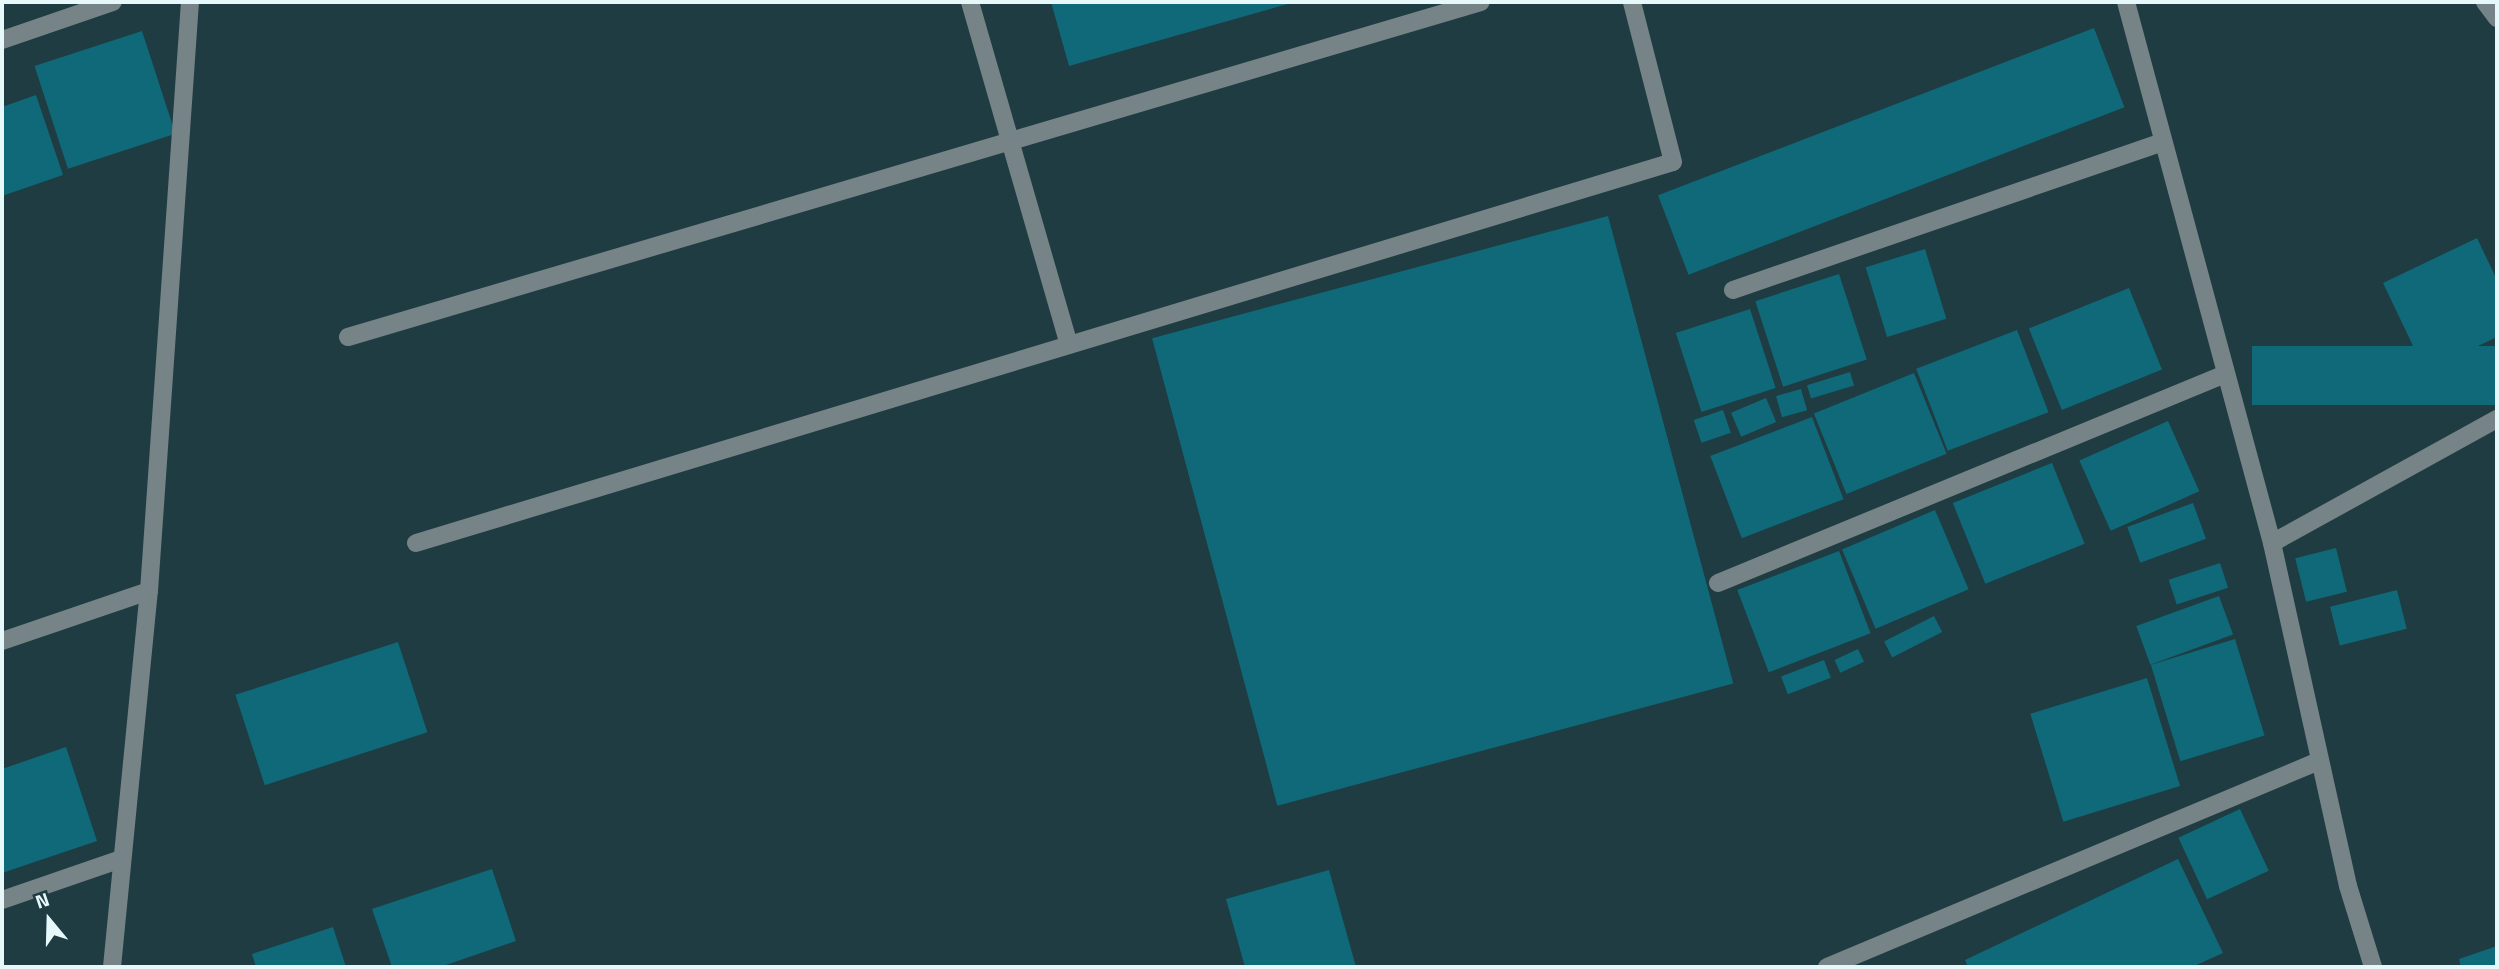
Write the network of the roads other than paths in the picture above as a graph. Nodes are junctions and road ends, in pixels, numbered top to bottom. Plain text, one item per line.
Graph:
1 (113, 2) edge
2 (190, 2) edge
3 (970, 2) edge
4 (1481, 2) edge
5 (1632, 2) edge
6 (2126, 2) edge
7 (2485, 2) edge
8 (2497, 18) edge
9 (2, 40) edge
10 (1010, 142) junction
11 (2163, 142) junction
12 (1733, 290) dead end
13 (348, 337) dead end
14 (1068, 342) junction
15 (2223, 375) junction
16 (2497, 419) edge
17 (415, 543) dead end
18 (2272, 543) junction
19 (1718, 583) dead end
20 (149, 591) junction
21 (2, 641) edge
22 (2319, 761) junction
23 (121, 859) junction
24 (2, 900) edge
25 (112, 967) edge
26 (1827, 967) edge
27 (2373, 967) edge

1 - 9 street
2 - 20 street
3 - 10 street
4 - 10 street
5 - 14 street
6 - 11 street
7 - 8 street
10 - 13 street
10 - 14 street
11 - 12 street
11 - 15 street
14 - 17 street
15 - 18 street
15 - 19 street
16 - 18 street
18 - 22 street
20 - 21 street
20 - 23 street
22 - 26 street
22 - 27 street
23 - 24 street
23 - 25 street

